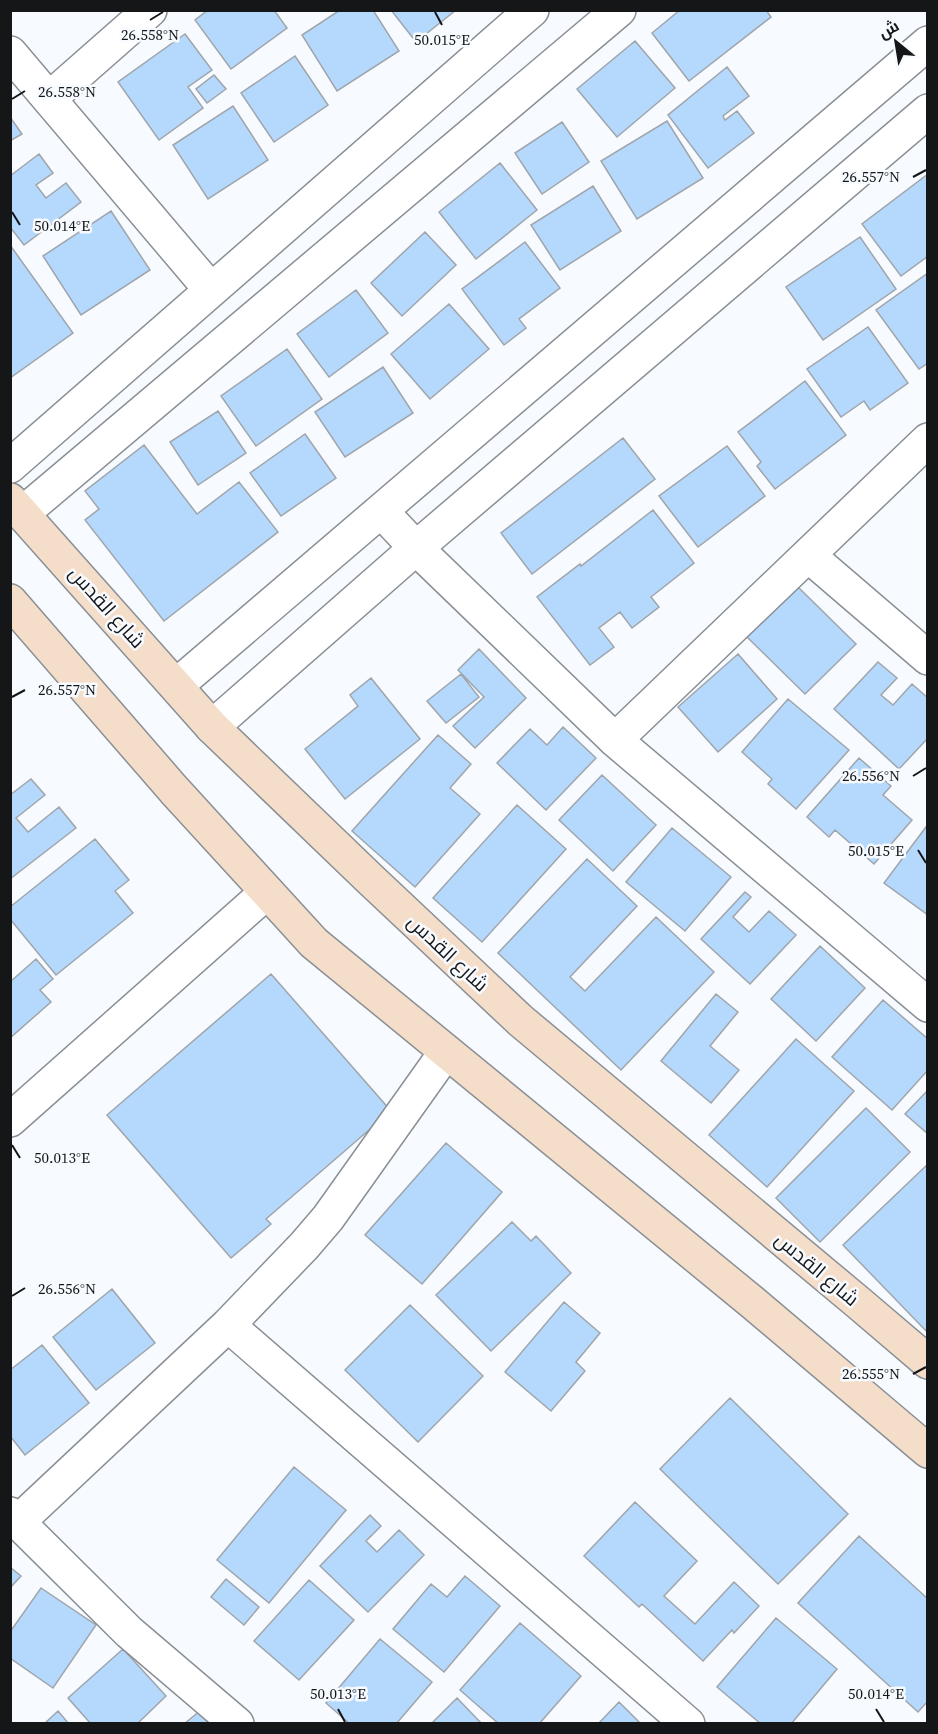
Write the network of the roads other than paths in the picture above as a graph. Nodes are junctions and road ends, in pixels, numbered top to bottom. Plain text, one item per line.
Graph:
1 (150, 10) edge
2 (532, 10) edge
3 (619, 10) edge
4 (927, 43) edge
5 (10, 53) edge
6 (50, 98) junction
7 (927, 111) edge
8 (211, 290) junction
9 (927, 440) edge
10 (10, 466) edge
11 (17, 507) edge
12 (381, 511) junction
13 (416, 548) junction
14 (808, 555) junction
15 (10, 601) edge
16 (927, 658) edge
17 (177, 685) junction
18 (212, 727) junction
19 (615, 740) junction
20 (267, 892) junction
21 (927, 1005) edge
22 (446, 1052) junction
23 (10, 1120) edge
24 (228, 1325) junction
25 (927, 1362) edge
26 (927, 1451) edge
27 (14, 1518) edge
28 (237, 1724) edge
29 (688, 1724) edge

1 - 6 street
2 - 8 street
3 - 11 street
4 - 12 street
5 - 6 street
6 - 8 street
7 - 13 street
8 - 10 street
9 - 14 street
11 - 17 main road, شارع القدس
12 - 13 street
12 - 17 street
13 - 18 street
13 - 19 street
14 - 16 street
14 - 19 street
15 - 20 main road
17 - 18 main road, شارع القدس
18 - 25 main road, شارع القدس
19 - 21 street
20 - 22 main road
20 - 23 street
22 - 24 street
22 - 26 main road
24 - 27 street
24 - 29 street
27 - 28 street

